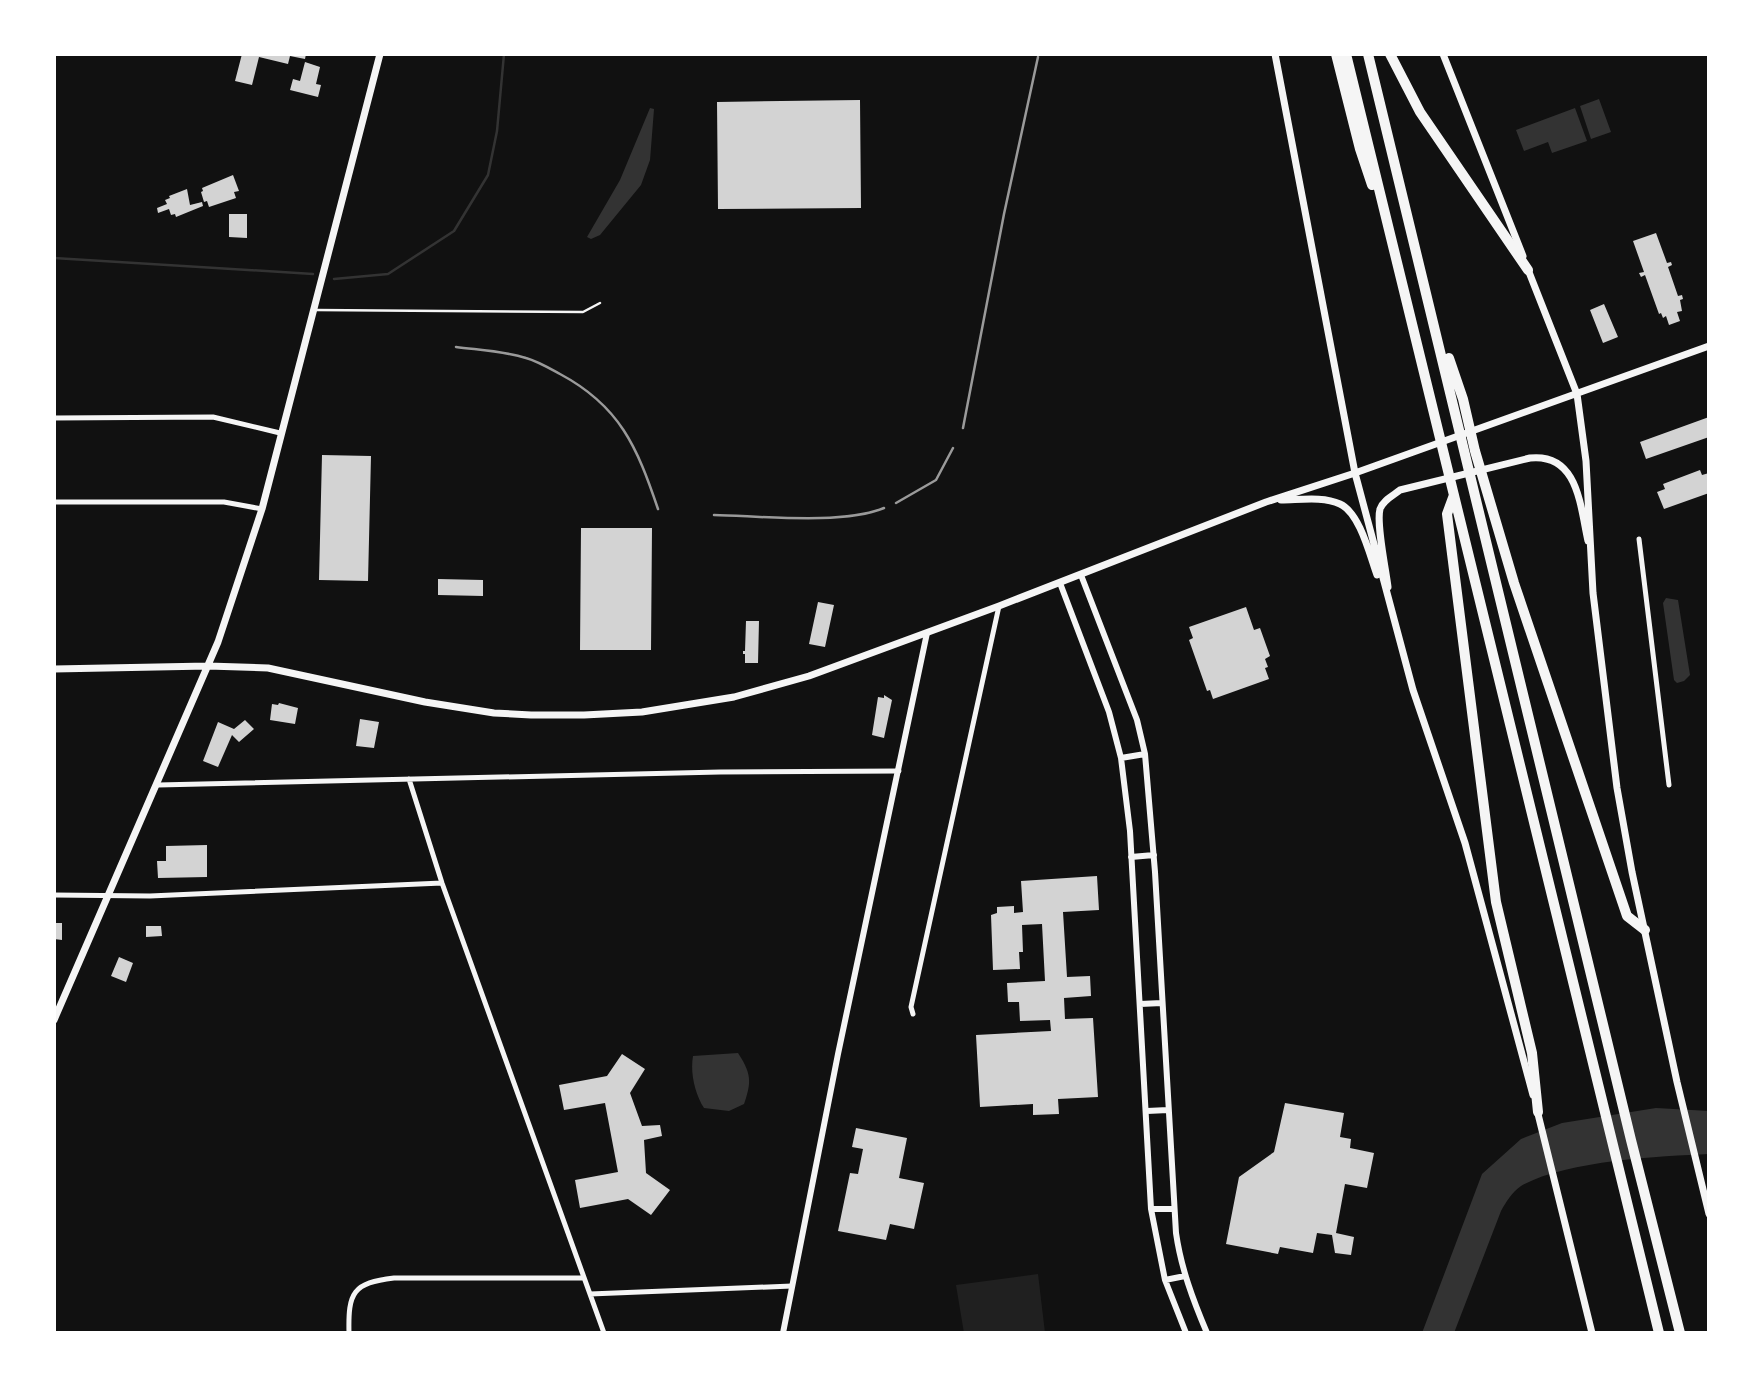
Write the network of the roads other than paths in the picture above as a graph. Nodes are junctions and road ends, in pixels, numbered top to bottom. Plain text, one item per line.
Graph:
1 (380, 54) edge
2 (1275, 54) edge
3 (1336, 54) edge
4 (1346, 54) edge
5 (1368, 54) edge
6 (1390, 54) edge
7 (1443, 54) edge
8 (1392, 243) junction
9 (1528, 270) junction
10 (600, 303) dead end
11 (1430, 303) junction
12 (314, 310) junction
13 (1709, 345) edge
14 (1577, 394) junction
15 (54, 418) edge
16 (281, 433) junction
17 (1355, 473) junction
18 (1454, 495) junction
19 (1272, 500) junction
20 (54, 502) edge
21 (262, 509) junction
22 (1639, 538) dead end
23 (1592, 562) junction
24 (1081, 575) junction
25 (1060, 583) junction
26 (999, 606) junction
27 (1390, 609) junction
28 (927, 633) junction
29 (208, 666) junction
30 (54, 669) edge
31 (1146, 754) junction
32 (1121, 758) junction
33 (899, 771) junction
34 (409, 779) junction
35 (158, 785) junction
36 (1669, 785) dead end
37 (1154, 855) junction
38 (1131, 857) junction
39 (442, 883) junction
40 (54, 895) edge
41 (109, 896) junction
42 (1645, 930) junction
43 (1162, 1003) junction
44 (1140, 1004) junction
45 (913, 1014) dead end
46 (54, 1020) edge
47 (1168, 1110) junction
48 (1147, 1111) junction
49 (1538, 1112) junction
50 (1151, 1209) junction
51 (1174, 1209) junction
52 (1709, 1214) edge
53 (1185, 1276) junction
54 (583, 1278) junction
55 (1165, 1280) junction
56 (792, 1286) junction
57 (590, 1294) junction
58 (349, 1333) edge
59 (604, 1333) edge
60 (783, 1333) edge
61 (1186, 1333) edge
62 (1207, 1333) edge
63 (1592, 1333) edge
64 (1659, 1333) edge
65 (1680, 1333) edge

1 - 12 main road
2 - 17 main road
3 - 8 highway
4 - 8 highway
5 - 11 highway
6 - 9 highway
7 - 9 main road
8 - 18 highway
9 - 14 main road
10 - 12 lane
11 - 42 highway
11 - 65 highway
12 - 16 main road
13 - 14 main road
14 - 17 main road
14 - 23 main road
15 - 16 street
16 - 21 main road
17 - 19 main road
17 - 27 main road
18 - 49 highway
18 - 64 highway
19 - 24 main road
19 - 27 main road
20 - 21 street
21 - 29 main road
22 - 36 street
23 - 27 main road
23 - 42 main road
24 - 25 main road
24 - 31 street
25 - 26 main road
25 - 32 street
26 - 28 main road
26 - 45 street
27 - 49 main road
28 - 29 main road
28 - 33 street
29 - 30 main road
29 - 35 main road
31 - 32 street
31 - 37 street
32 - 38 street
33 - 34 street
33 - 56 street
34 - 35 street
34 - 39 street
35 - 41 main road
37 - 38 street
37 - 43 street
38 - 44 street
39 - 41 street
39 - 54 street
40 - 41 street
41 - 46 main road
42 - 52 main road
43 - 44 street
43 - 47 street
44 - 48 street
47 - 48 street
47 - 51 street
48 - 50 street
49 - 63 main road
50 - 51 street
50 - 55 street
51 - 53 street
53 - 55 street
53 - 62 street
54 - 57 street
54 - 58 street
55 - 61 street
56 - 57 street
56 - 60 street
57 - 59 street

